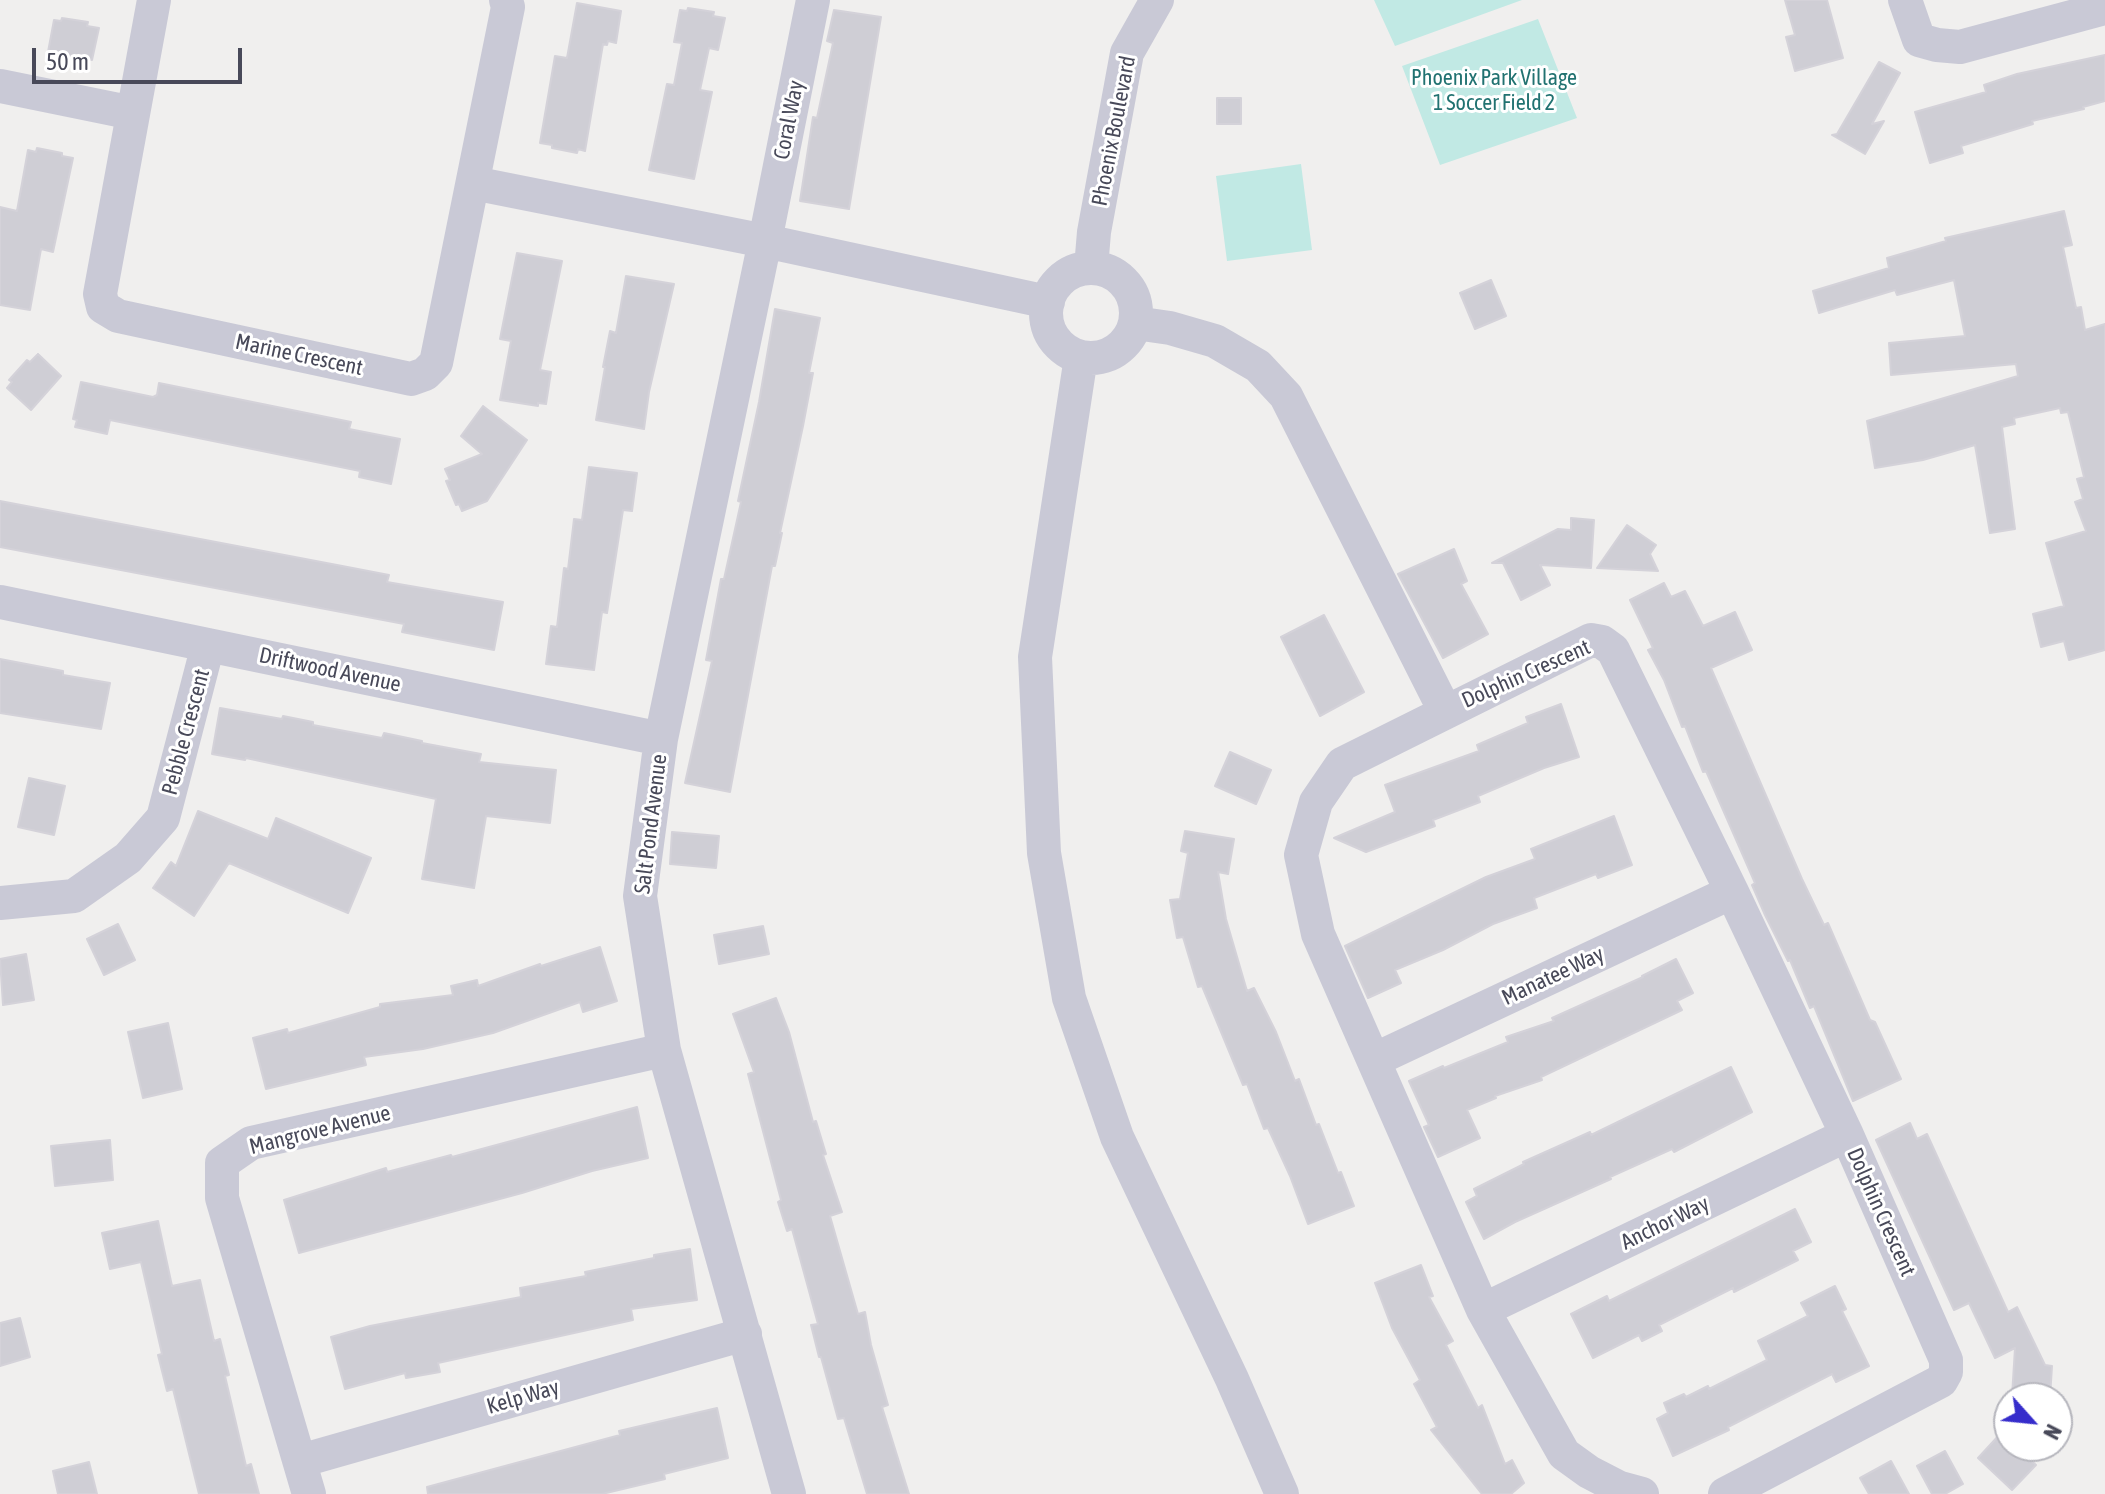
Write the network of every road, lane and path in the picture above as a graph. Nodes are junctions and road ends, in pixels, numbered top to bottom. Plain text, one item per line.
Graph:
1 (154, 0) edge
2 (506, 0) edge
3 (813, 0) edge
4 (1157, 0) edge
5 (1905, 0) edge
6 (2105, 8) edge
7 (0, 86) edge
8 (133, 113) junction
9 (473, 183) junction
10 (765, 241) junction
11 (1091, 268) junction
12 (1048, 302) junction
13 (1135, 323) junction
14 (1081, 357) junction
15 (0, 602) edge
16 (208, 645) junction
17 (1445, 711) junction
18 (661, 739) junction
19 (1732, 892) junction
20 (0, 903) edge
21 (664, 1050) junction
22 (1374, 1060) junction
23 (1847, 1135) junction
24 (1483, 1310) junction
25 (745, 1334) junction
26 (300, 1461) junction
27 (309, 1494) edge
28 (789, 1494) edge
29 (1282, 1494) edge
30 (1642, 1494) edge
31 (1725, 1494) edge

1 - 8 street, Marine Crescent
2 - 9 street, Marine Crescent
3 - 10 street, Coral Way
4 - 11 street, Phoenix Boulevard
5 - 6 street
7 - 8 street
8 - 9 street, Marine Crescent
9 - 10 street
10 - 12 street
10 - 18 street, Salt Pond Avenue
11 - 12 street
11 - 13 street
12 - 14 street
13 - 14 street
13 - 17 street
14 - 29 street
15 - 16 street, Driftwood Avenue
16 - 18 street, Driftwood Avenue
16 - 20 street, Pebble Crescent
17 - 19 street, Dolphin Crescent
17 - 22 street, Dolphin Crescent
18 - 21 street, Salt Pond Avenue
19 - 22 street, Manatee Way
19 - 23 street, Dolphin Crescent
21 - 25 street, Salt Pond Avenue
21 - 26 street, Mangrove Avenue
22 - 24 street, Dolphin Crescent
23 - 24 street, Anchor Way
23 - 31 street, Dolphin Crescent
24 - 30 street, Dolphin Crescent
25 - 26 street, Kelp Way
25 - 28 street, Salt Pond Avenue
26 - 27 street, Mangrove Avenue

